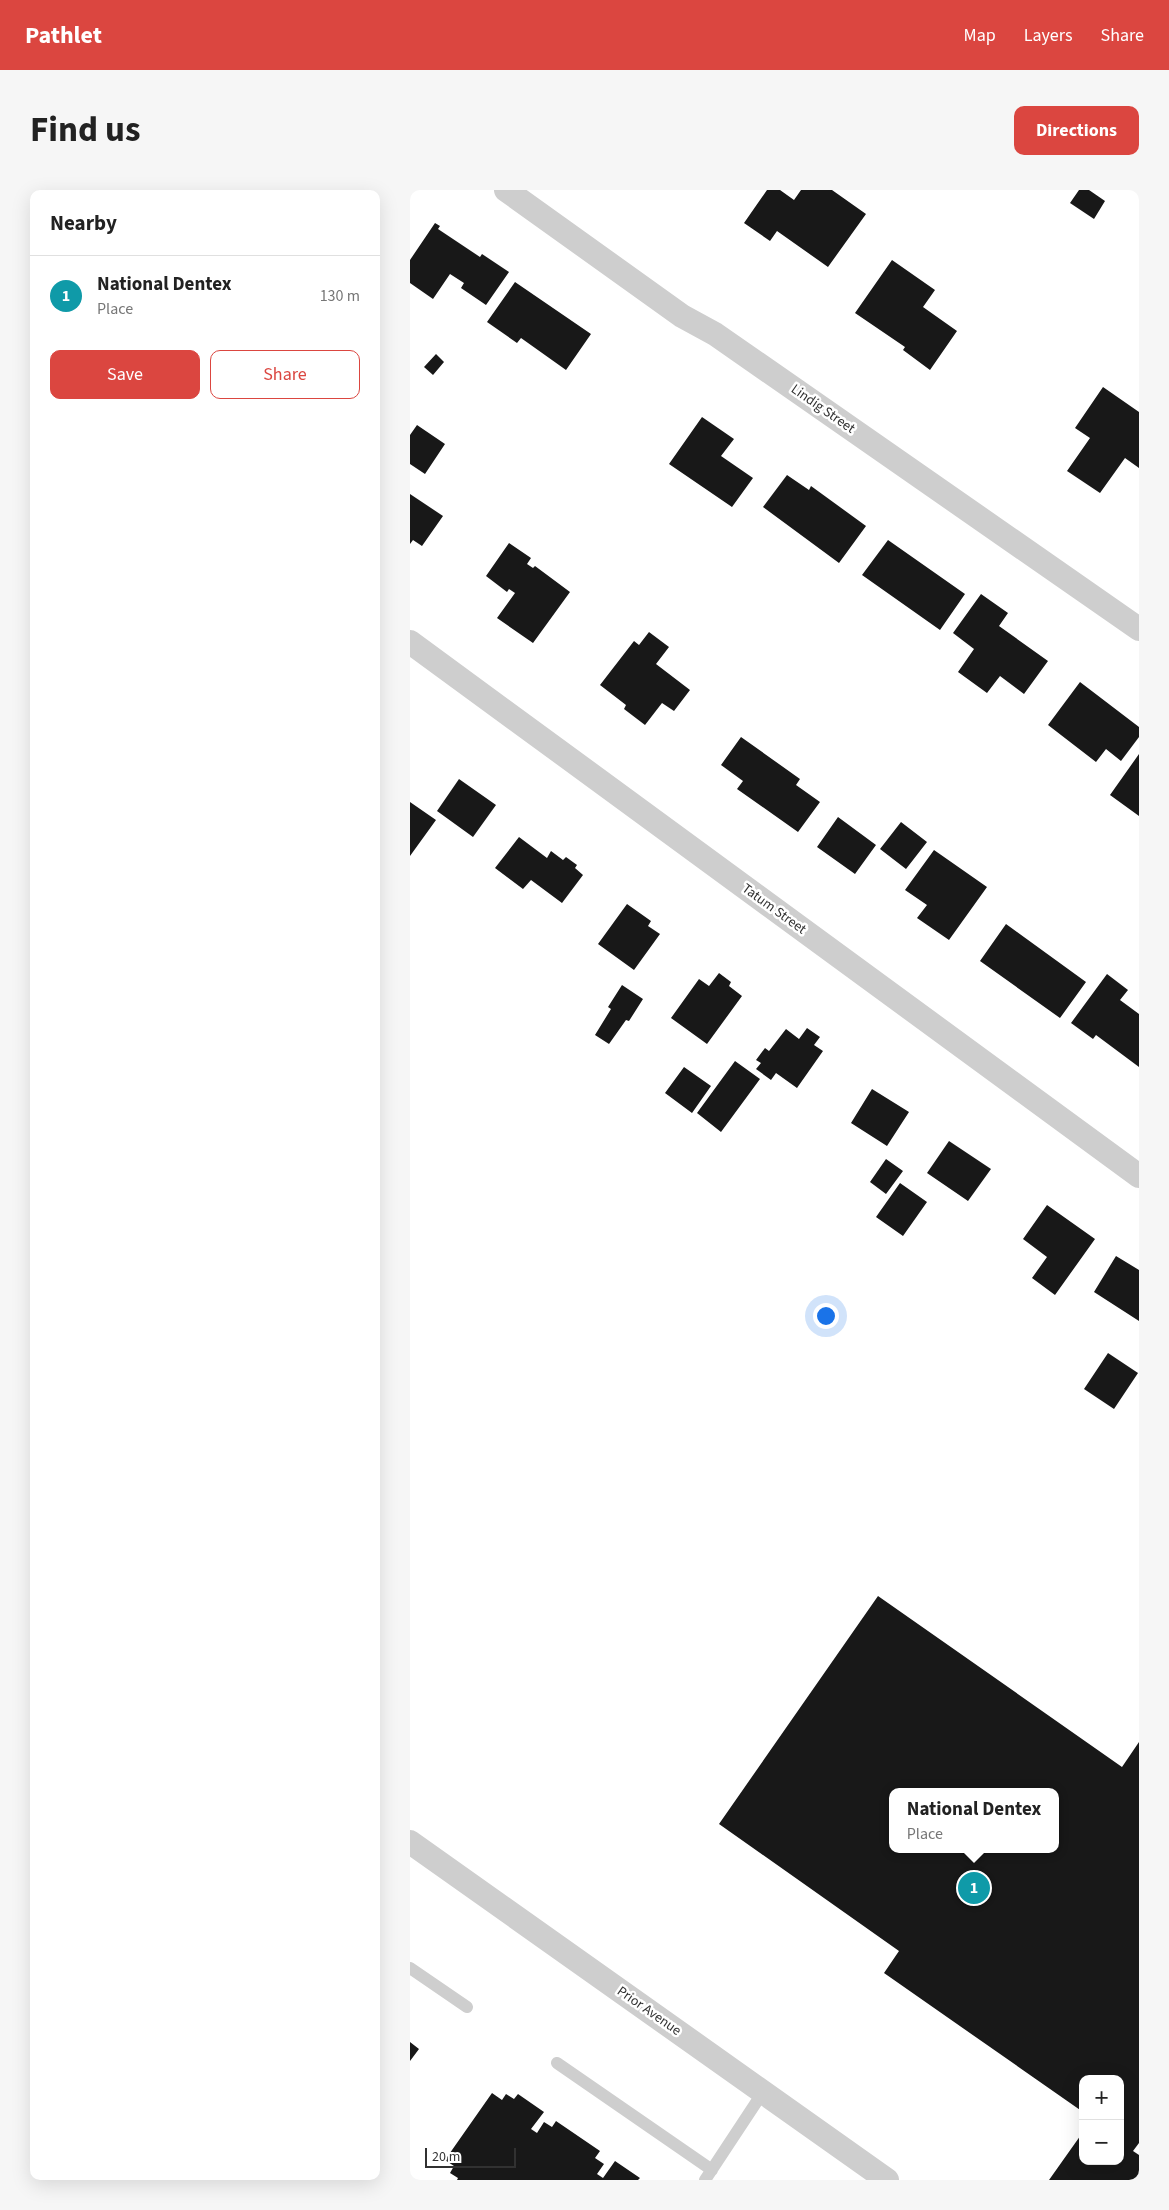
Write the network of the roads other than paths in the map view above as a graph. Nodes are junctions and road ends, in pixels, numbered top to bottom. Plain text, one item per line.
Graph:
1 (506, 190) edge
2 (1139, 629) edge
3 (410, 642) edge
4 (1139, 1176) edge
5 (410, 1842) edge
6 (410, 1968) edge
7 (467, 2007) dead end
8 (557, 2064) dead end
9 (763, 2092) junction
10 (709, 2175) edge
11 (887, 2180) edge

1 - 2 street, Lindig Street
3 - 4 street, Tatum Street
5 - 9 street, Prior Avenue
6 - 7 lane
8 - 10 lane
9 - 10 lane
9 - 11 street, Prior Avenue

